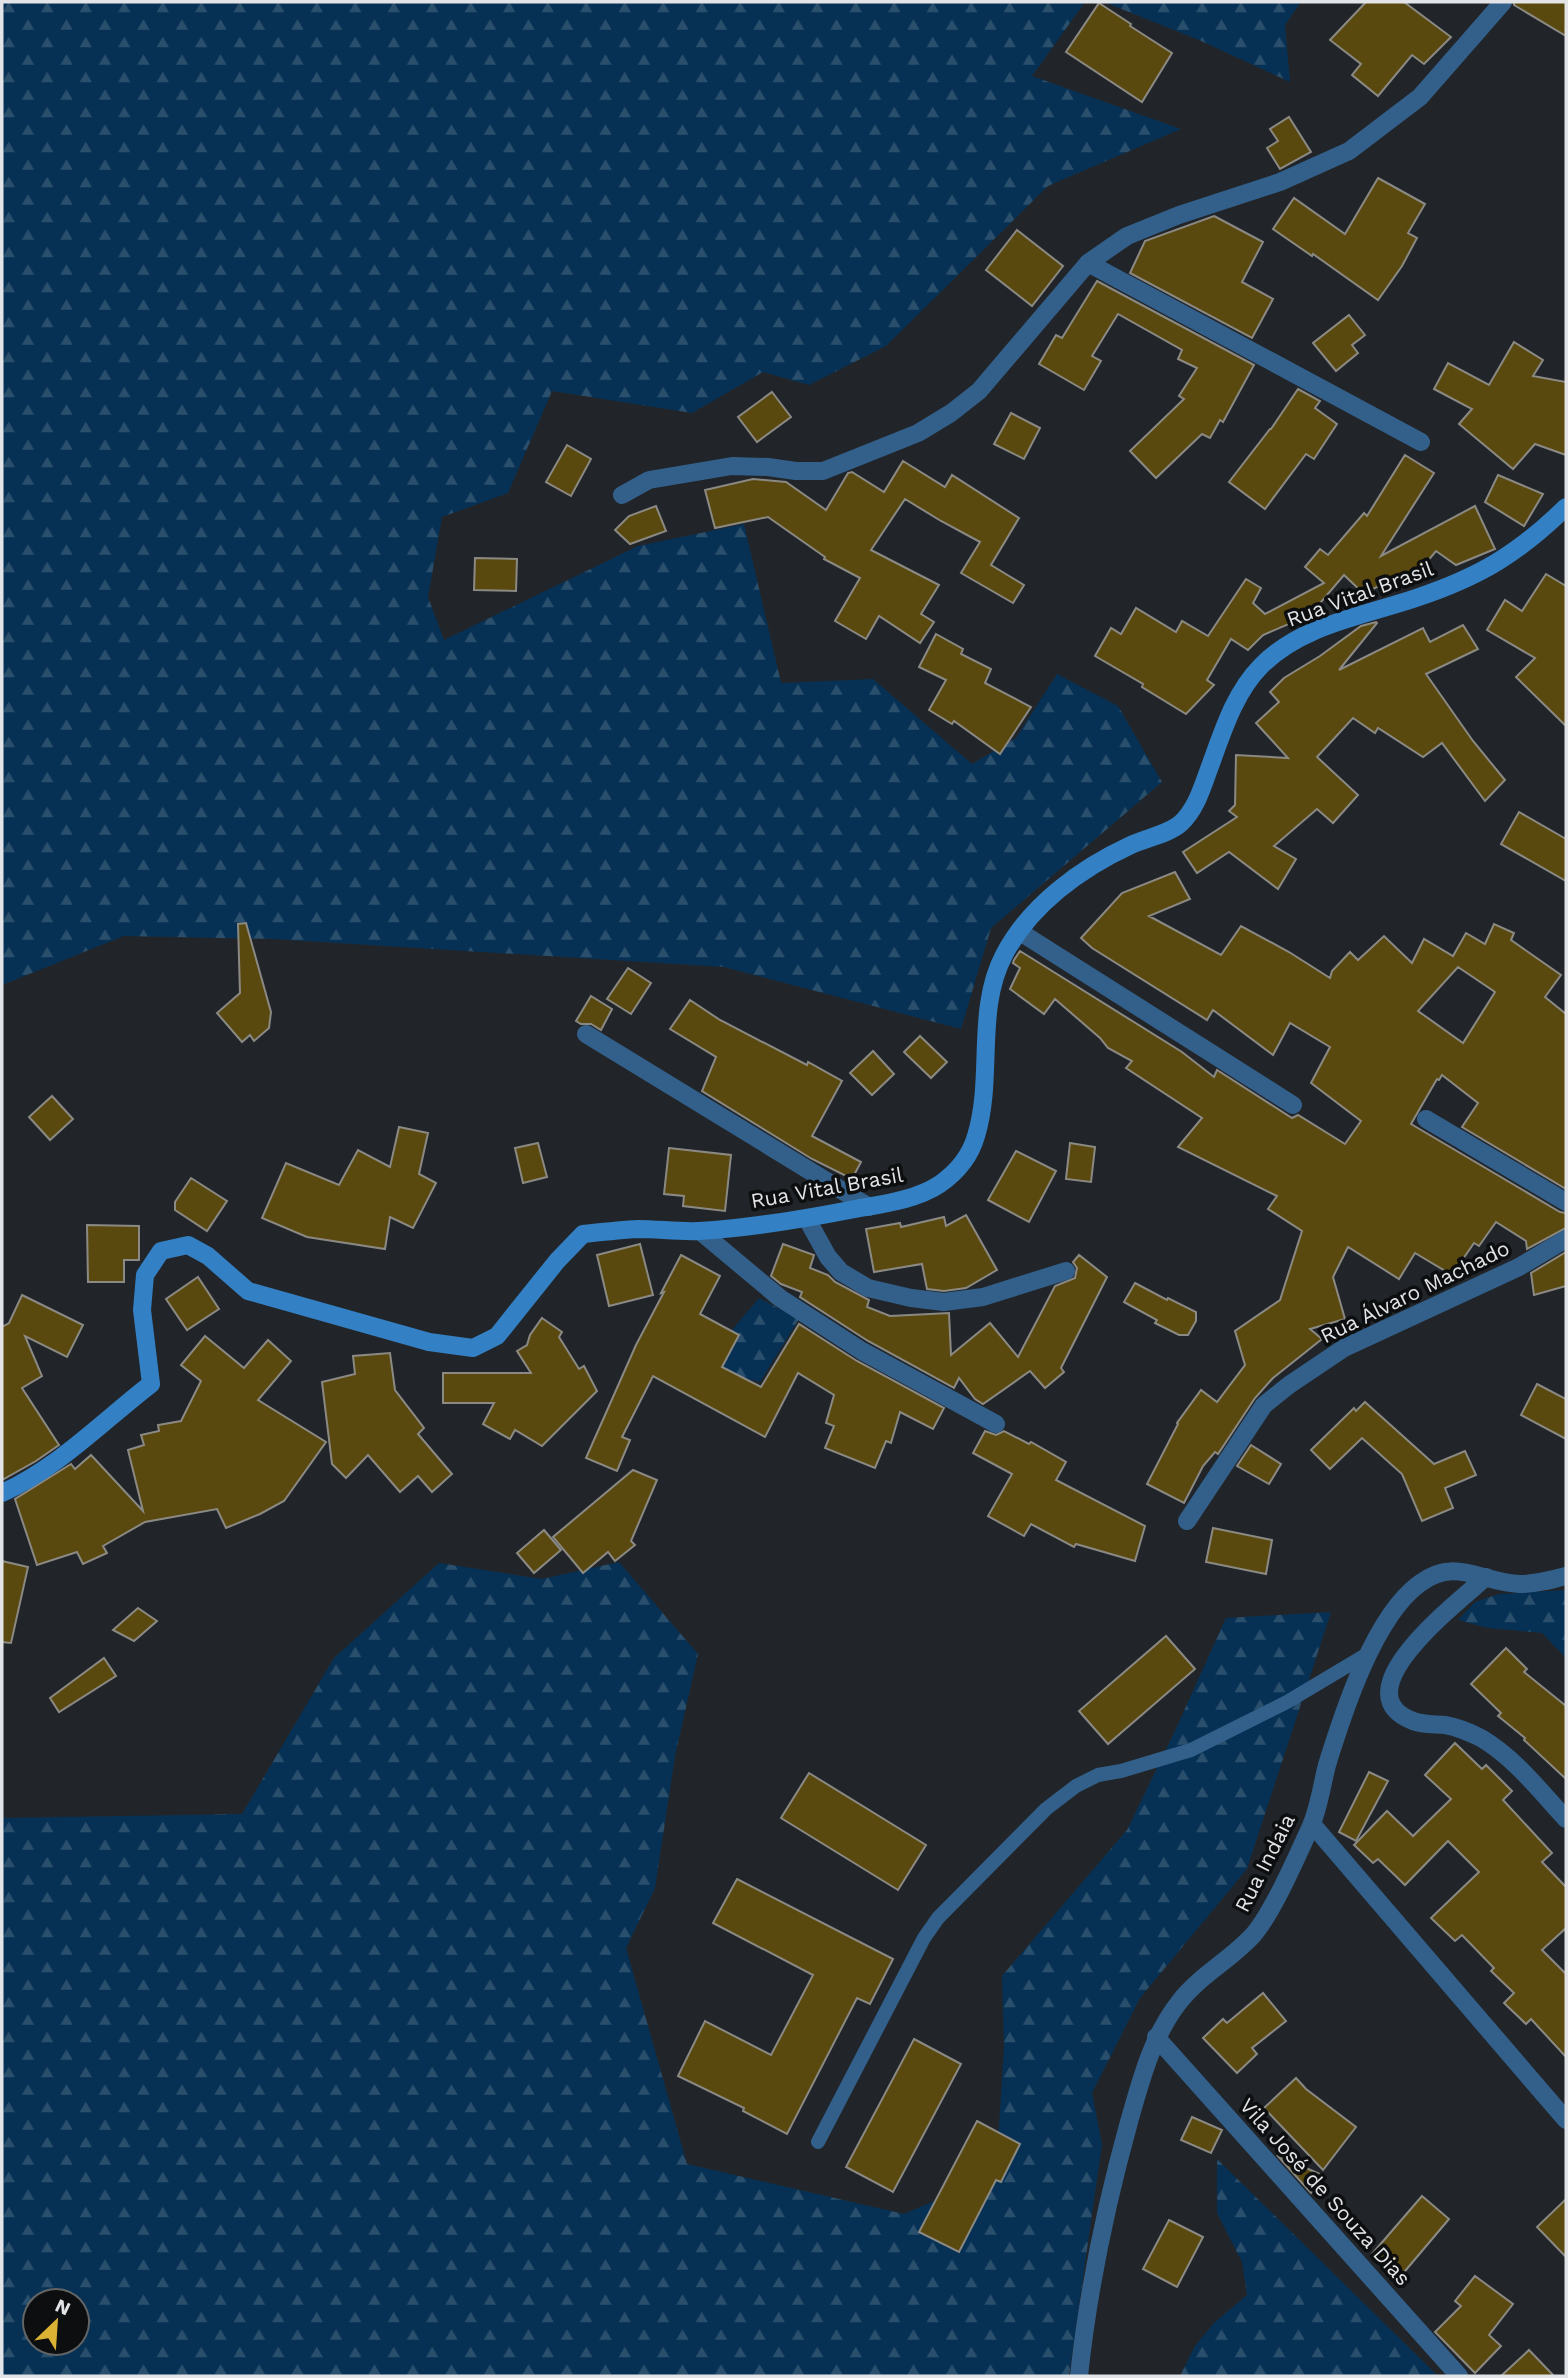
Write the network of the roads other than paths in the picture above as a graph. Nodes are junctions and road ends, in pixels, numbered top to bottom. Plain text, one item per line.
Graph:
1 (1503, 2) edge
2 (1088, 263) junction
3 (1421, 442) dead end
4 (622, 495) dead end
5 (1566, 507) edge
6 (1020, 932) junction
7 (586, 1034) dead end
8 (1293, 1105) dead end
9 (1426, 1119) dead end
10 (1566, 1202) edge
11 (869, 1207) junction
12 (807, 1219) junction
13 (700, 1231) junction
14 (1566, 1239) edge
15 (1066, 1270) dead end
16 (996, 1424) dead end
17 (2, 1493) edge
18 (1186, 1521) dead end
19 (1566, 1576) edge
20 (1486, 1577) junction
21 (1369, 1653) junction
22 (1566, 1819) edge
23 (1312, 1824) junction
24 (1157, 2037) junction
25 (1566, 2120) edge
26 (818, 2142) dead end
27 (1079, 2376) edge
28 (1459, 2376) edge

1 - 2 street
2 - 3 street
2 - 4 street
5 - 6 street, Rua Vital Brasil
6 - 8 street
6 - 11 street, Rua Vital Brasil
7 - 11 street
9 - 10 street
11 - 12 street, Rua Vital Brasil
12 - 13 street, Rua Vital Brasil
12 - 15 street
13 - 16 street
13 - 17 street, Rua Vital Brasil
14 - 18 street, Rua Álvaro Machado
19 - 20 street, Rua Indaia
20 - 21 street, Rua Indaia
20 - 22 street
21 - 23 street, Rua Indaia
21 - 26 lane
23 - 24 street, Rua Indaia
23 - 25 street
24 - 27 street, Rua Indaia
24 - 28 street, Vila José de Souza Dias

